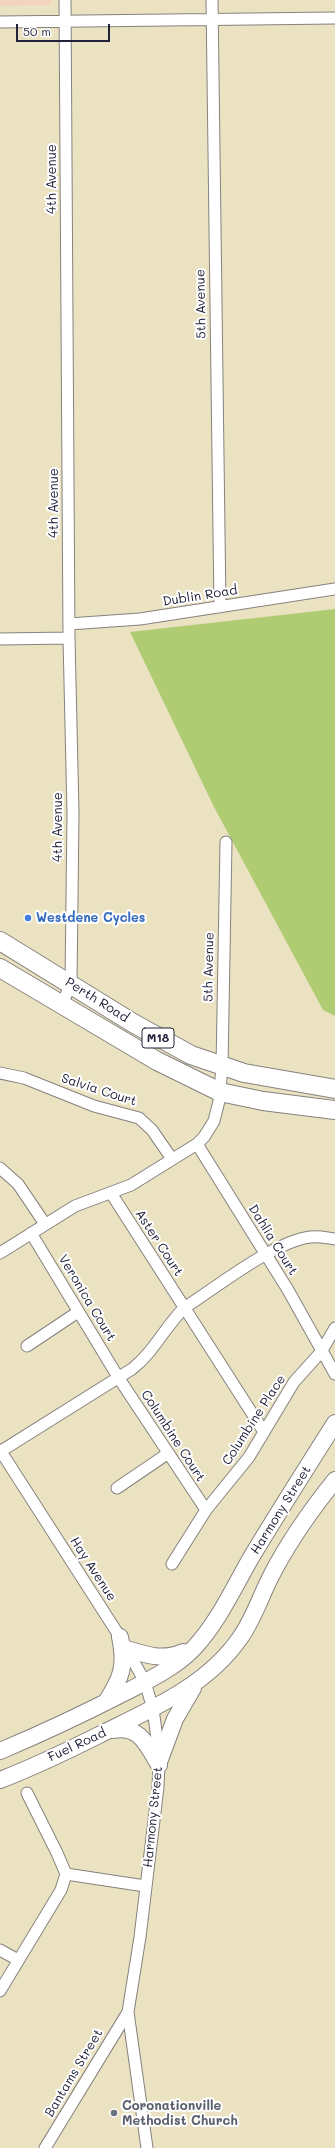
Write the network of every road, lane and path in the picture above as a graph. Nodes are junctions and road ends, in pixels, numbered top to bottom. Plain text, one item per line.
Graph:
1 (65, 0) edge
2 (212, 0) edge
3 (335, 18) edge
4 (212, 20) junction
5 (0, 22) edge
6 (66, 22) junction
7 (335, 589) edge
8 (220, 607) junction
9 (69, 624) junction
10 (69, 638) junction
11 (0, 639) edge
12 (226, 842) dead end
13 (0, 941) edge
14 (0, 968) edge
15 (71, 984) junction
16 (62, 1004) junction
17 (222, 1067) junction
18 (0, 1073) edge
19 (335, 1089) edge
20 (220, 1092) junction
21 (335, 1110) edge
22 (197, 1144) junction
23 (172, 1159) junction
24 (0, 1168) edge
25 (111, 1193) junction
26 (44, 1224) junction
27 (32, 1233) junction
28 (335, 1239) edge
29 (0, 1253) edge
30 (266, 1254) junction
31 (184, 1308) junction
32 (78, 1312) junction
33 (335, 1328) edge
34 (27, 1346) dead end
35 (321, 1352) junction
36 (335, 1374) edge
37 (118, 1377) junction
38 (335, 1423) edge
39 (264, 1432) junction
40 (0, 1450) edge
41 (167, 1454) junction
42 (335, 1480) edge
43 (117, 1488) dead end
44 (206, 1510) junction
45 (172, 1564) dead end
46 (124, 1643) junction
47 (193, 1649) junction
48 (145, 1682) junction
49 (197, 1682) junction
50 (106, 1702) junction
51 (153, 1709) junction
52 (108, 1731) junction
53 (0, 1750) edge
54 (159, 1764) junction
55 (0, 1780) edge
56 (27, 1793) dead end
57 (66, 1874) junction
58 (145, 1886) junction
59 (0, 1950) edge
60 (18, 1960) junction
61 (0, 1992) edge
62 (128, 2012) junction
63 (45, 2148) edge
64 (147, 2148) edge

1 - 6 street, 4th Avenue
2 - 4 street, 5th Avenue
3 - 4 street
4 - 6 street
4 - 8 street, 5th Avenue
5 - 6 street
6 - 9 street, 4th Avenue
7 - 8 street, Dublin Road
8 - 9 street, Dublin Road
9 - 10 street, 4th Avenue
10 - 11 street
10 - 15 street, 4th Avenue
12 - 17 street, 5th Avenue
13 - 15 main road, Perth Road / M18
14 - 16 main road, Perth Road / M18
15 - 16 street, 4th Avenue
15 - 17 main road, Perth Road / M18
16 - 20 main road, Perth Road / M18
17 - 19 main road, Perth Road / M18
17 - 20 street, 5th Avenue
18 - 23 street, Salvia Court
20 - 21 main road, Perth Road / M18
20 - 22 street, 5th Avenue
22 - 23 street
22 - 30 street, Dahlia Court
23 - 25 street
24 - 26 street
25 - 26 street
25 - 31 street, Aster Court
26 - 27 street
27 - 29 street
27 - 32 street, Veronica Court
28 - 30 street
30 - 31 street
30 - 35 street, Dahlia Court
31 - 37 street
31 - 39 street, Aster Court
32 - 34 street
32 - 37 street, Veronica Court
33 - 35 street, Columbine Place
35 - 36 street
35 - 39 street, Columbine Place
37 - 40 street
37 - 41 street, Columbine Court
38 - 47 main road, Harmony Street
39 - 44 street, Columbine Place
40 - 46 street, Hay Avenue
41 - 43 street
41 - 44 street, Columbine Court
42 - 49 main road, Harmony Street
44 - 45 street, Columbine Place
46 - 47 main road
46 - 48 street, Hay Avenue
46 - 50 main road
47 - 48 main road, Harmony Street
48 - 50 main road, Fuel Road
48 - 51 street, Hay Avenue
49 - 51 main road, Harmony Street
49 - 54 main road
50 - 53 main road, Fuel Road
51 - 52 main road, Fuel Road
51 - 54 street, Harmony Street
52 - 54 main road
52 - 55 main road, Fuel Road
54 - 58 street, Harmony Street
56 - 57 street
57 - 58 street
57 - 60 street
58 - 62 street, Harmony Street
59 - 60 street
60 - 61 street
62 - 63 street, Bantams Street
62 - 64 street, Harmony Street

